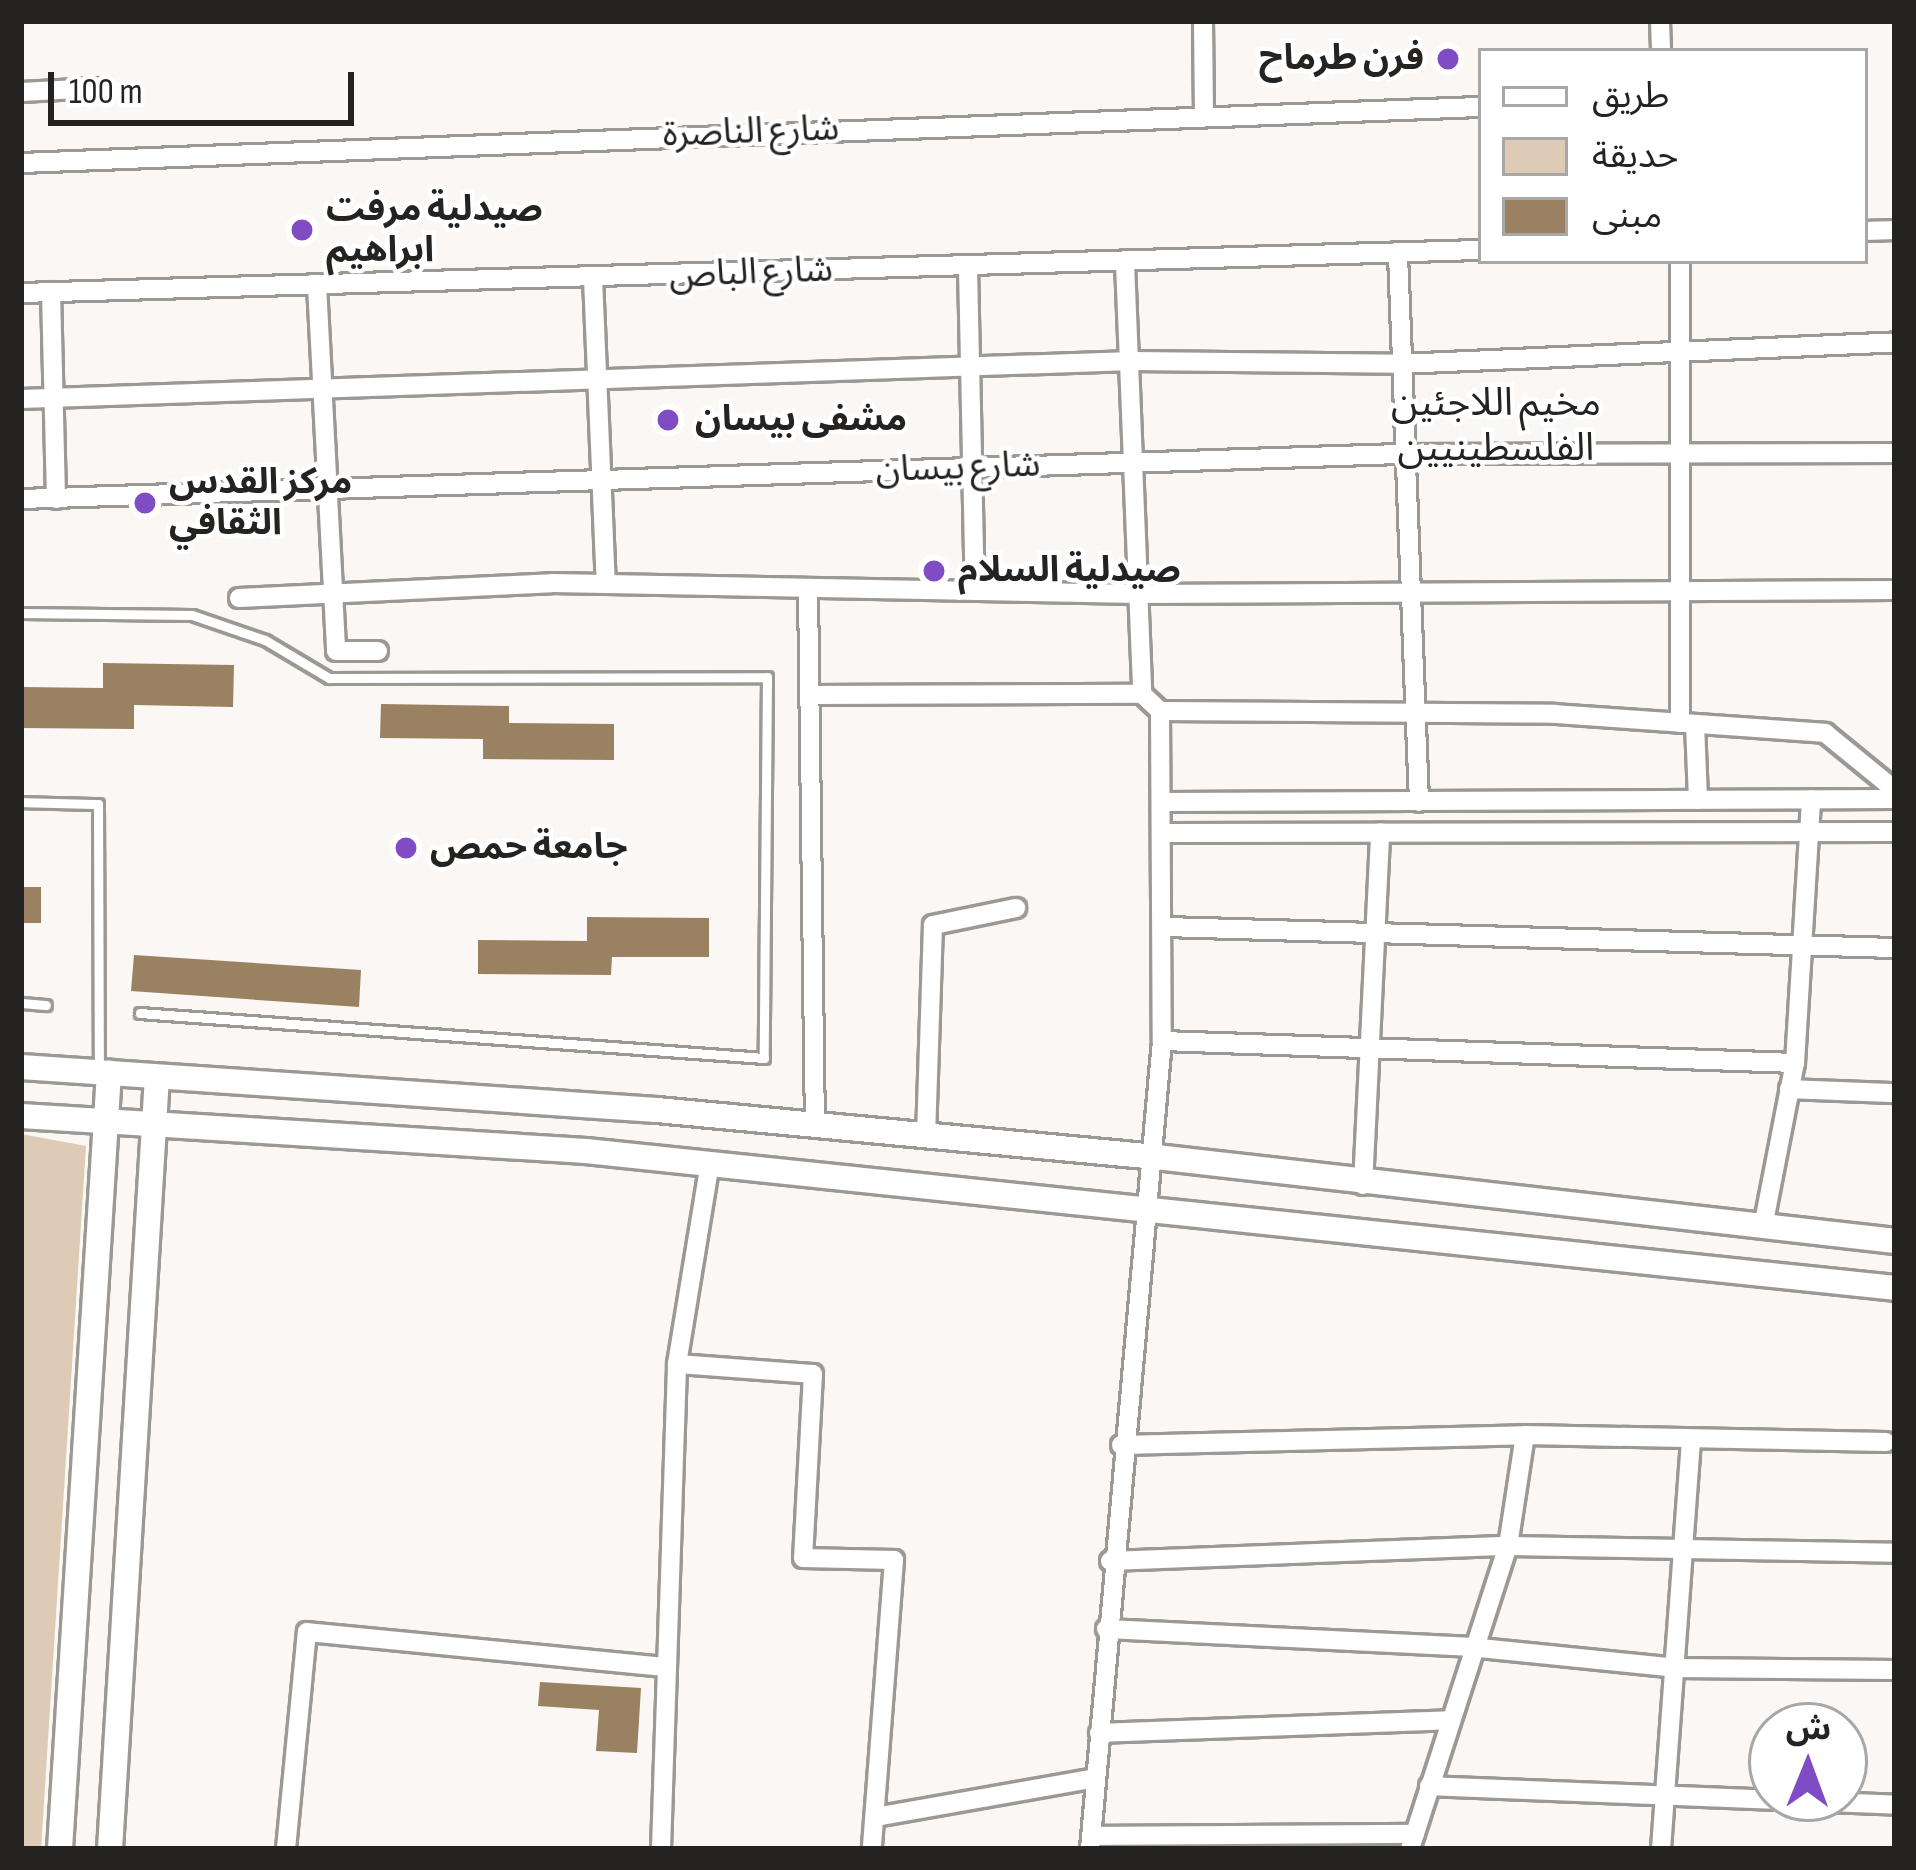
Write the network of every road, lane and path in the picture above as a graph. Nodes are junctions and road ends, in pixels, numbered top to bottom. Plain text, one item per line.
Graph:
1 (1203, 21) edge
2 (97, 88) dead end
3 (21, 92) edge
4 (1478, 107) edge
5 (1204, 112) junction
6 (21, 163) edge
7 (1478, 250) edge
8 (1398, 256) junction
9 (1125, 263) junction
10 (1680, 264) edge
11 (968, 267) junction
12 (593, 278) junction
13 (317, 285) junction
14 (51, 292) junction
15 (21, 293) edge
16 (1895, 342) edge
17 (1679, 347) junction
18 (1132, 362) junction
19 (1400, 364) junction
20 (970, 367) junction
21 (597, 382) junction
22 (323, 394) junction
23 (54, 398) junction
24 (21, 399) edge
25 (1678, 453) junction
26 (1895, 453) edge
27 (1402, 454) junction
28 (1136, 462) junction
29 (973, 467) junction
30 (601, 479) junction
31 (328, 488) junction
32 (21, 499) edge
33 (56, 499) junction
34 (606, 584) junction
35 (808, 588) junction
36 (1895, 590) edge
37 (976, 591) junction
38 (1405, 591) junction
39 (1683, 591) junction
40 (333, 593) junction
41 (1138, 594) junction
42 (239, 598) dead end
43 (21, 613) edge
44 (378, 651) dead end
45 (1142, 694) junction
46 (810, 695) junction
47 (1160, 710) junction
48 (1414, 715) junction
49 (1687, 723) junction
50 (1895, 790) edge
51 (1811, 799) junction
52 (1895, 799) edge
53 (1698, 800) junction
54 (21, 802) edge
55 (1162, 802) junction
56 (1419, 802) junction
57 (1380, 832) junction
58 (1810, 832) junction
59 (1895, 832) edge
60 (1164, 833) junction
61 (1016, 908) dead end
62 (1165, 927) junction
63 (1373, 935) junction
64 (1804, 942) junction
65 (1895, 948) edge
66 (21, 1003) edge
67 (46, 1005) dead end
68 (140, 1013) dead end
69 (1162, 1041) junction
70 (1365, 1045) junction
71 (1795, 1063) junction
72 (21, 1067) edge
73 (104, 1072) junction
74 (157, 1077) junction
75 (1790, 1089) junction
76 (1895, 1093) edge
77 (21, 1116) edge
78 (108, 1124) junction
79 (156, 1126) junction
80 (814, 1127) junction
81 (926, 1136) junction
82 (1156, 1157) junction
83 (710, 1163) junction
84 (1363, 1184) junction
85 (1146, 1206) junction
86 (1763, 1227) junction
87 (1895, 1240) edge
88 (1895, 1288) edge
89 (677, 1364) junction
90 (1525, 1435) junction
91 (1691, 1438) junction
92 (1886, 1442) dead end
93 (1121, 1445) junction
94 (1508, 1546) junction
95 (1685, 1549) junction
96 (1895, 1553) edge
97 (1110, 1561) junction
98 (1106, 1629) junction
99 (1470, 1647) junction
100 (663, 1666) junction
101 (1675, 1668) junction
102 (1895, 1670) edge
103 (1448, 1720) junction
104 (1100, 1732) junction
105 (1090, 1780) junction
106 (1429, 1786) junction
107 (1664, 1801) junction
108 (1895, 1805) edge
109 (874, 1817) junction
110 (1413, 1841) edge
111 (1090, 1842) edge
112 (60, 1849) edge
113 (110, 1849) edge
114 (286, 1849) edge
115 (661, 1849) edge
116 (872, 1849) edge
117 (1661, 1849) edge

1 - 5 street
2 - 3 street
4 - 5 street, شارع الناصرة
5 - 6 street, شارع الناصرة
7 - 8 street, شارع الباص
8 - 9 street, شارع الباص
8 - 19 street
9 - 11 street, شارع الباص
9 - 18 street
10 - 17 street
11 - 12 street, شارع الباص
11 - 20 street
12 - 13 street, شارع الباص
12 - 21 street
13 - 14 street, شارع الباص
13 - 22 street
14 - 15 street, شارع الباص
14 - 23 street
16 - 17 street
17 - 19 street
17 - 25 street
18 - 19 street
18 - 20 street
18 - 28 street
19 - 27 street
20 - 21 street
20 - 29 street
21 - 22 street
21 - 30 street
22 - 23 street
22 - 31 street
23 - 24 street
23 - 33 street
25 - 26 street, شارع بيسان
25 - 27 street, شارع بيسان
25 - 39 street
27 - 28 street, شارع بيسان
27 - 38 street
28 - 29 street, شارع بيسان
28 - 41 street
29 - 30 street, شارع بيسان
29 - 37 street
30 - 31 street, شارع بيسان
30 - 34 street
31 - 33 street, شارع بيسان
31 - 40 street
32 - 33 street, شارع بيسان
34 - 35 street
34 - 40 street
35 - 37 street
35 - 46 street
36 - 39 street
37 - 41 street
38 - 39 street
38 - 41 street
38 - 48 street
39 - 49 street
40 - 42 street
40 - 44 street
41 - 45 street
43 - 68 lane
45 - 46 street
45 - 47 street
46 - 80 street
47 - 48 street
47 - 55 street
48 - 49 street
48 - 56 street
49 - 50 street
49 - 53 street
51 - 52 street
51 - 53 street
51 - 58 street
53 - 56 street
54 - 73 lane
55 - 56 street
55 - 60 street
57 - 58 street
57 - 60 street
57 - 63 street
58 - 59 street
58 - 64 street
60 - 62 street
61 - 81 street
62 - 63 street
62 - 69 street
63 - 64 street
63 - 70 street
64 - 65 street
64 - 71 street
66 - 67 lane
69 - 70 street
69 - 82 street
70 - 71 street
70 - 84 street
71 - 75 street
72 - 73 main road
73 - 74 main road
73 - 78 main road
74 - 79 main road
74 - 80 main road
75 - 76 street
75 - 86 street
77 - 78 main road
78 - 79 main road
78 - 112 main road
79 - 83 main road
79 - 113 main road
80 - 81 main road
81 - 82 main road
82 - 84 main road
82 - 85 street
83 - 85 main road
83 - 89 street
84 - 86 main road
85 - 88 main road
85 - 93 street
86 - 87 main road
89 - 100 street
89 - 109 street
90 - 91 street
90 - 93 street
90 - 94 street
91 - 92 street
91 - 95 street
93 - 97 street
94 - 95 street
94 - 97 street
94 - 99 street
95 - 96 street
95 - 101 street
97 - 98 street
98 - 99 street
98 - 104 street
99 - 101 street
99 - 103 street
100 - 114 street
100 - 115 street
101 - 102 street
101 - 107 street
103 - 104 street
103 - 106 street
104 - 105 street
105 - 109 street
105 - 111 street
106 - 107 street
106 - 110 street
107 - 108 street
107 - 117 street
109 - 116 street
110 - 111 street

